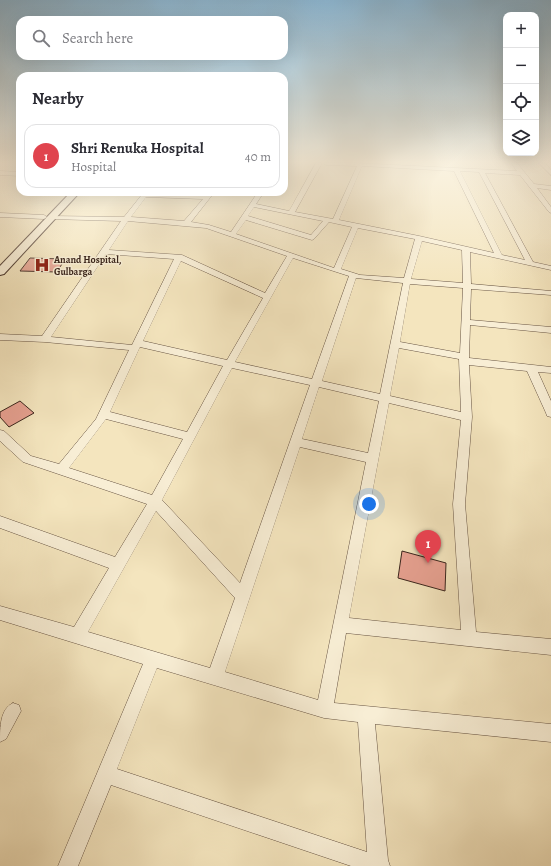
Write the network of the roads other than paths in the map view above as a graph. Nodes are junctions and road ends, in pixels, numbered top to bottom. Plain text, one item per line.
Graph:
1 (59, 203) edge
2 (63, 203) edge
3 (138, 203) edge
4 (202, 203) edge
5 (296, 203) edge
6 (343, 203) edge
7 (473, 203) edge
8 (498, 203) edge
9 (252, 205) joint
10 (291, 213) junction
11 (0, 215) edge
12 (48, 217) junction
13 (244, 217) junction
14 (126, 219) junction
15 (327, 220) junction
16 (335, 221) junction
17 (186, 223) junction
18 (356, 226) junction
19 (232, 235) junction
20 (419, 238) junction
21 (466, 248) junction
22 (103, 252) junction
23 (291, 255) junction
24 (499, 256) junction
25 (179, 257) junction
26 (0, 262) edge
27 (530, 263) junction
28 (551, 268) edge
29 (336, 271) junction
30 (0, 272) edge
31 (353, 275) junction
32 (407, 281) junction
33 (467, 286) junction
34 (551, 293) edge
35 (268, 297) junction
36 (466, 322) junction
37 (551, 330) edge
38 (0, 337) edge
39 (45, 339) junction
40 (395, 344) junction
41 (136, 346) junction
42 (464, 359) junction
43 (229, 364) junction
44 (531, 368) junction
45 (551, 370) edge
46 (316, 382) junction
47 (385, 398) junction
48 (551, 412) edge
49 (103, 414) junction
50 (467, 417) junction
51 (0, 434) edge
52 (191, 437) junction
53 (296, 442) junction
54 (373, 459) junction
55 (60, 470) junction
56 (155, 501) junction
57 (0, 522) edge
58 (118, 565) junction
59 (243, 596) junction
60 (1, 614) edge
61 (341, 625) junction
62 (77, 636) junction
63 (469, 639) junction
64 (551, 647) edge
65 (153, 659) junction
66 (215, 677) junction
67 (324, 710) junction
68 (13, 711) dead end
69 (366, 714) junction
70 (551, 732) edge
71 (0, 733) edge
72 (106, 774) junction
73 (68, 866) edge
74 (379, 866) edge

1 - 12 main road
2 - 12 main road
3 - 14 street
4 - 17 street
5 - 10 street
6 - 16 street
7 - 24 street
8 - 27 street
9 - 10 street
9 - 13 street
10 - 15 street
11 - 12 street
12 - 14 street
12 - 26 main road
12 - 30 main road
13 - 15 street
13 - 19 street
14 - 17 street
14 - 22 street
15 - 16 street
16 - 18 street
17 - 19 street
18 - 20 street
18 - 29 street
19 - 23 street
20 - 21 street
20 - 32 street
21 - 24 street
21 - 33 street
22 - 25 street
22 - 39 street
23 - 29 street
23 - 35 street
24 - 27 street
25 - 35 street
25 - 41 street
27 - 28 street
29 - 31 street
31 - 32 street
31 - 46 street
32 - 33 street
32 - 40 street
33 - 34 street
33 - 36 street
35 - 43 street
36 - 37 street
36 - 42 street
38 - 39 street
39 - 41 street
40 - 42 street
40 - 47 street
41 - 43 street
41 - 49 street
42 - 44 street
42 - 50 street
43 - 46 street
43 - 52 street
44 - 45 street
44 - 48 street
46 - 47 street
46 - 53 street
47 - 50 street
47 - 54 street
49 - 52 street
49 - 55 street
50 - 63 street
51 - 55 street
52 - 56 street
53 - 54 street
53 - 59 street
54 - 61 street
55 - 56 street
56 - 58 street
56 - 59 street
57 - 58 street
58 - 62 street
59 - 66 street
60 - 62 street
61 - 63 street
61 - 67 street
62 - 65 street
63 - 64 street
65 - 66 street
65 - 72 street
66 - 67 street
67 - 69 street
68 - 71 street
69 - 70 street
69 - 74 street
72 - 73 street
72 - 74 street

